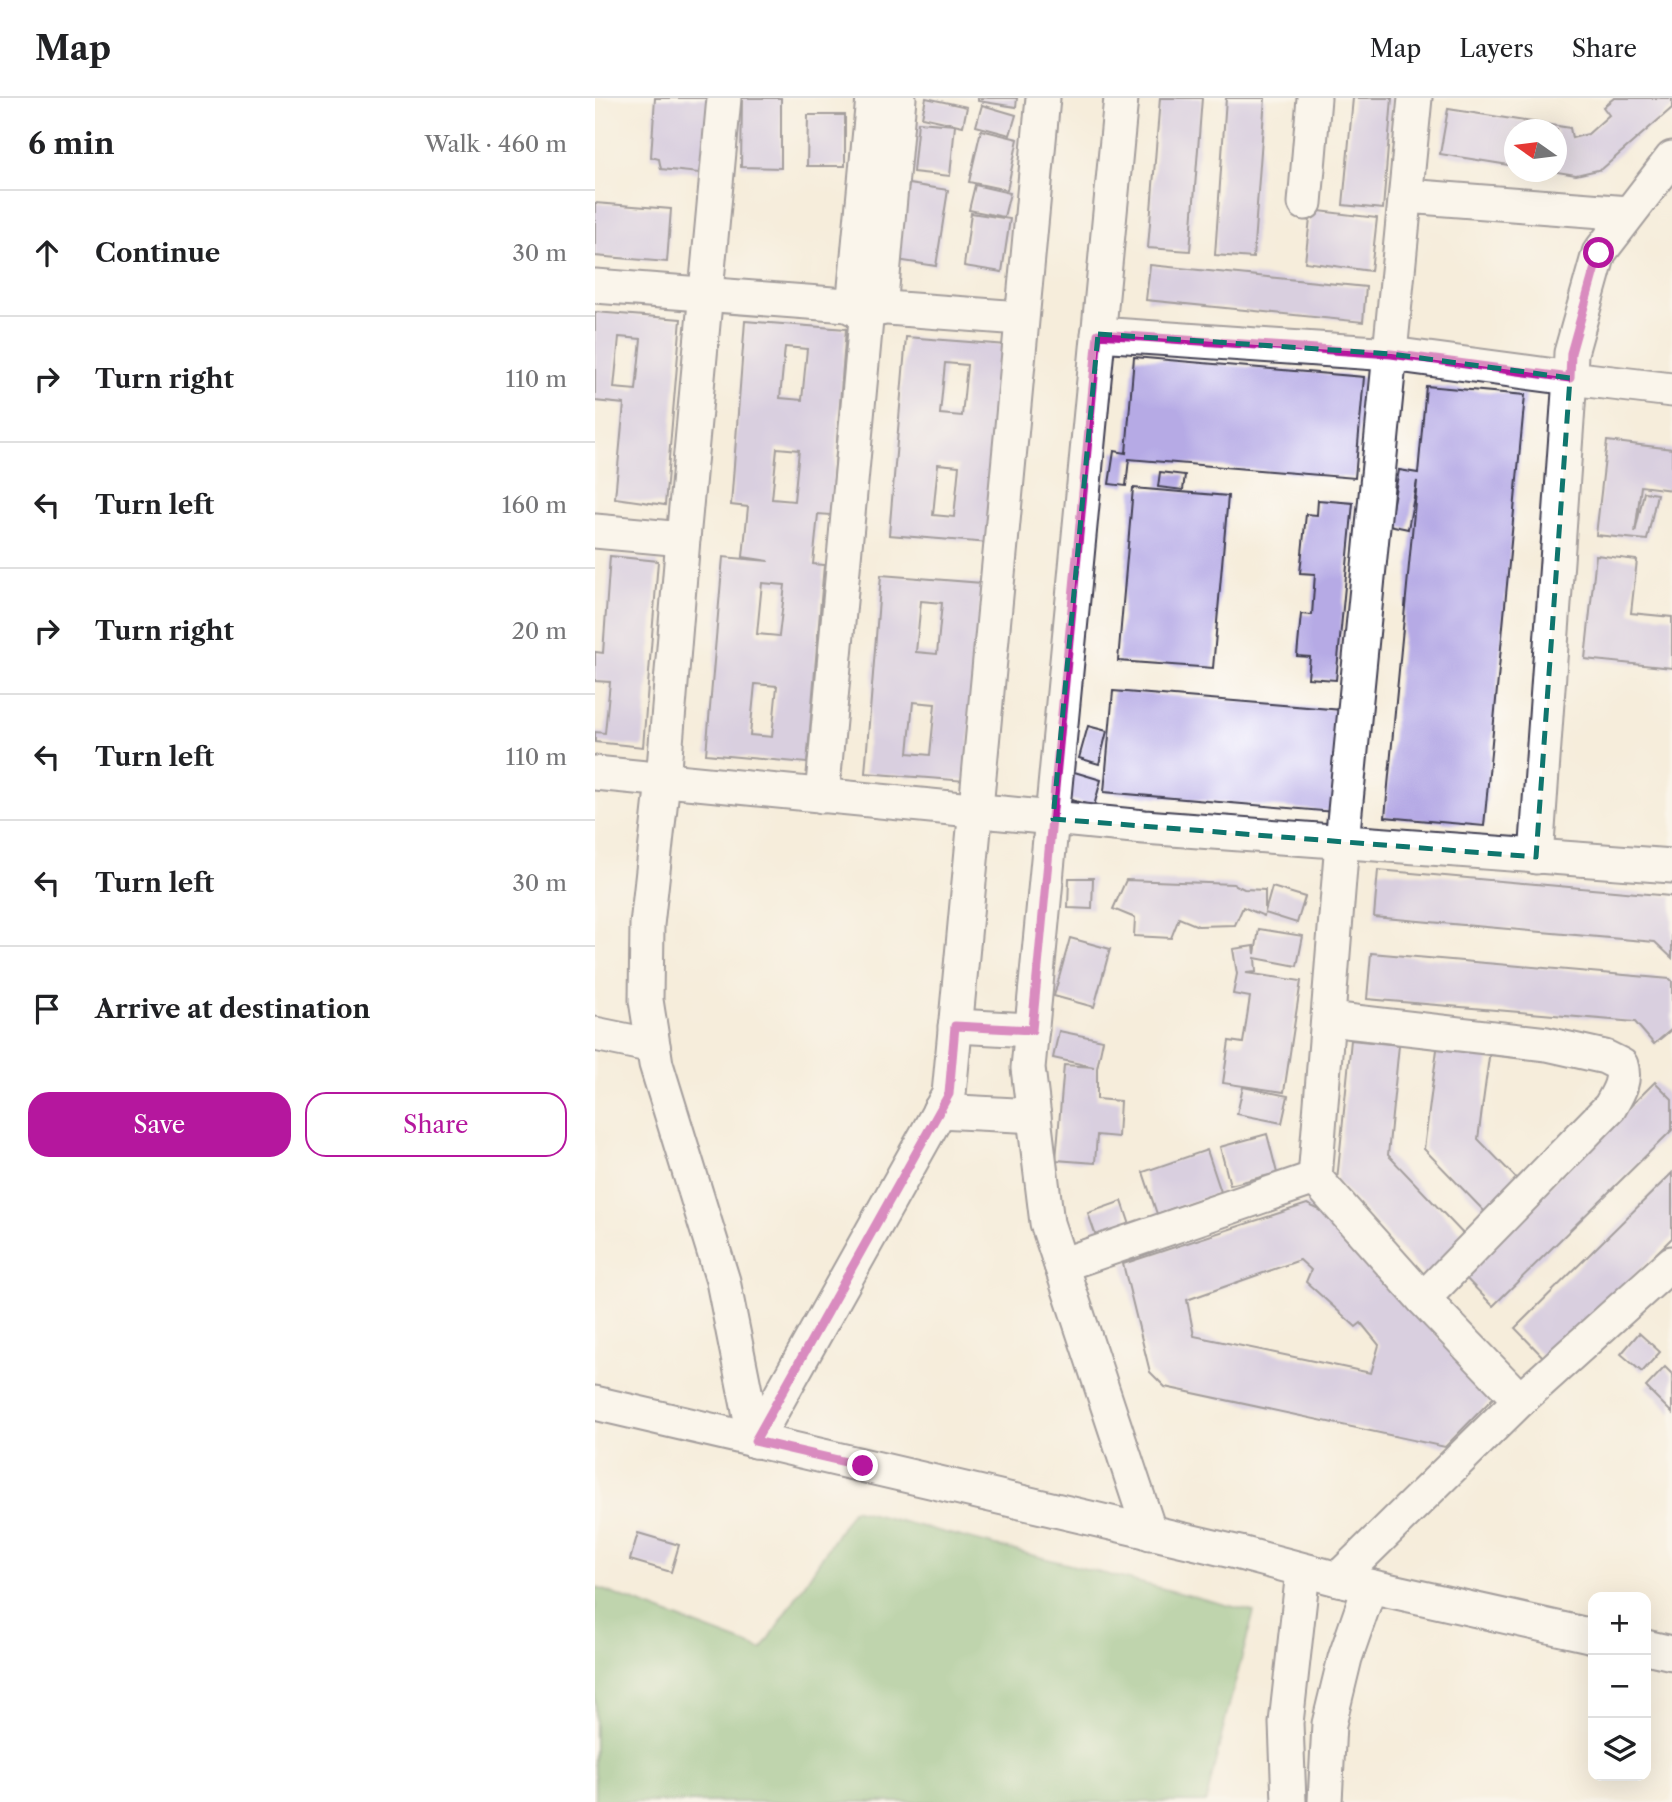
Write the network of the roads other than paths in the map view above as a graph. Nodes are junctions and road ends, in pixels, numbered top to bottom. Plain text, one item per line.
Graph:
1 (725, 98) edge
2 (873, 98) edge
3 (899, 98) edge
4 (1043, 98) edge
5 (1121, 98) edge
6 (1314, 98) edge
7 (1415, 98) edge
8 (1672, 158) edge
9 (1406, 196) junction
10 (1305, 203) dead end
11 (1629, 213) junction
12 (595, 286) edge
13 (706, 295) junction
14 (867, 308) junction
15 (1020, 318) junction
16 (1098, 334) junction
17 (1391, 354) junction
18 (1570, 378) junction
19 (1672, 390) edge
20 (595, 531) edge
21 (683, 539) junction
22 (595, 773) edge
23 (663, 780) junction
24 (822, 796) junction
25 (975, 811) junction
26 (1053, 818) junction
27 (1342, 842) junction
28 (1535, 857) junction
29 (1672, 866) edge
30 (1329, 1019) junction
31 (955, 1026) junction
32 (1032, 1030) junction
33 (595, 1034) edge
34 (653, 1046) junction
35 (939, 1111) junction
36 (1034, 1116) junction
37 (1315, 1178) junction
38 (1672, 1263) edge
39 (1061, 1265) junction
40 (1423, 1298) junction
41 (1520, 1400) junction
42 (595, 1403) edge
43 (755, 1441) junction
44 (1150, 1533) junction
45 (1303, 1571) junction
46 (1338, 1579) junction
47 (1370, 1586) junction
48 (1588, 1635) edge
49 (1651, 1648) edge
50 (1672, 1653) edge
51 (1289, 1802) edge
52 (1325, 1802) edge

1 - 13 street
2 - 14 street
3 - 14 street
4 - 15 street
5 - 16 street
6 - 10 street
7 - 9 street
8 - 11 street
9 - 11 street
9 - 17 street
11 - 18 street
12 - 13 street
13 - 14 street
13 - 21 street
14 - 15 street
14 - 24 street
15 - 25 street
16 - 17 street
16 - 26 street
17 - 18 street
17 - 27 street
18 - 19 street
18 - 28 street
20 - 21 street
21 - 23 street
22 - 23 street
23 - 24 street
23 - 34 street
24 - 25 street
25 - 26 street
25 - 31 street
26 - 27 street
26 - 32 street
27 - 28 street
27 - 30 street
28 - 29 street
30 - 37 street
30 - 40 street
31 - 32 street
31 - 35 street
32 - 36 street
33 - 34 street
34 - 43 street
35 - 36 street
35 - 43 street
36 - 39 street
37 - 39 street
37 - 40 street
38 - 41 street
39 - 44 street
40 - 41 street
41 - 46 street
42 - 43 street
43 - 44 street
44 - 45 street
45 - 46 street
45 - 51 street
46 - 47 street
47 - 48 street
47 - 52 street
49 - 50 street

